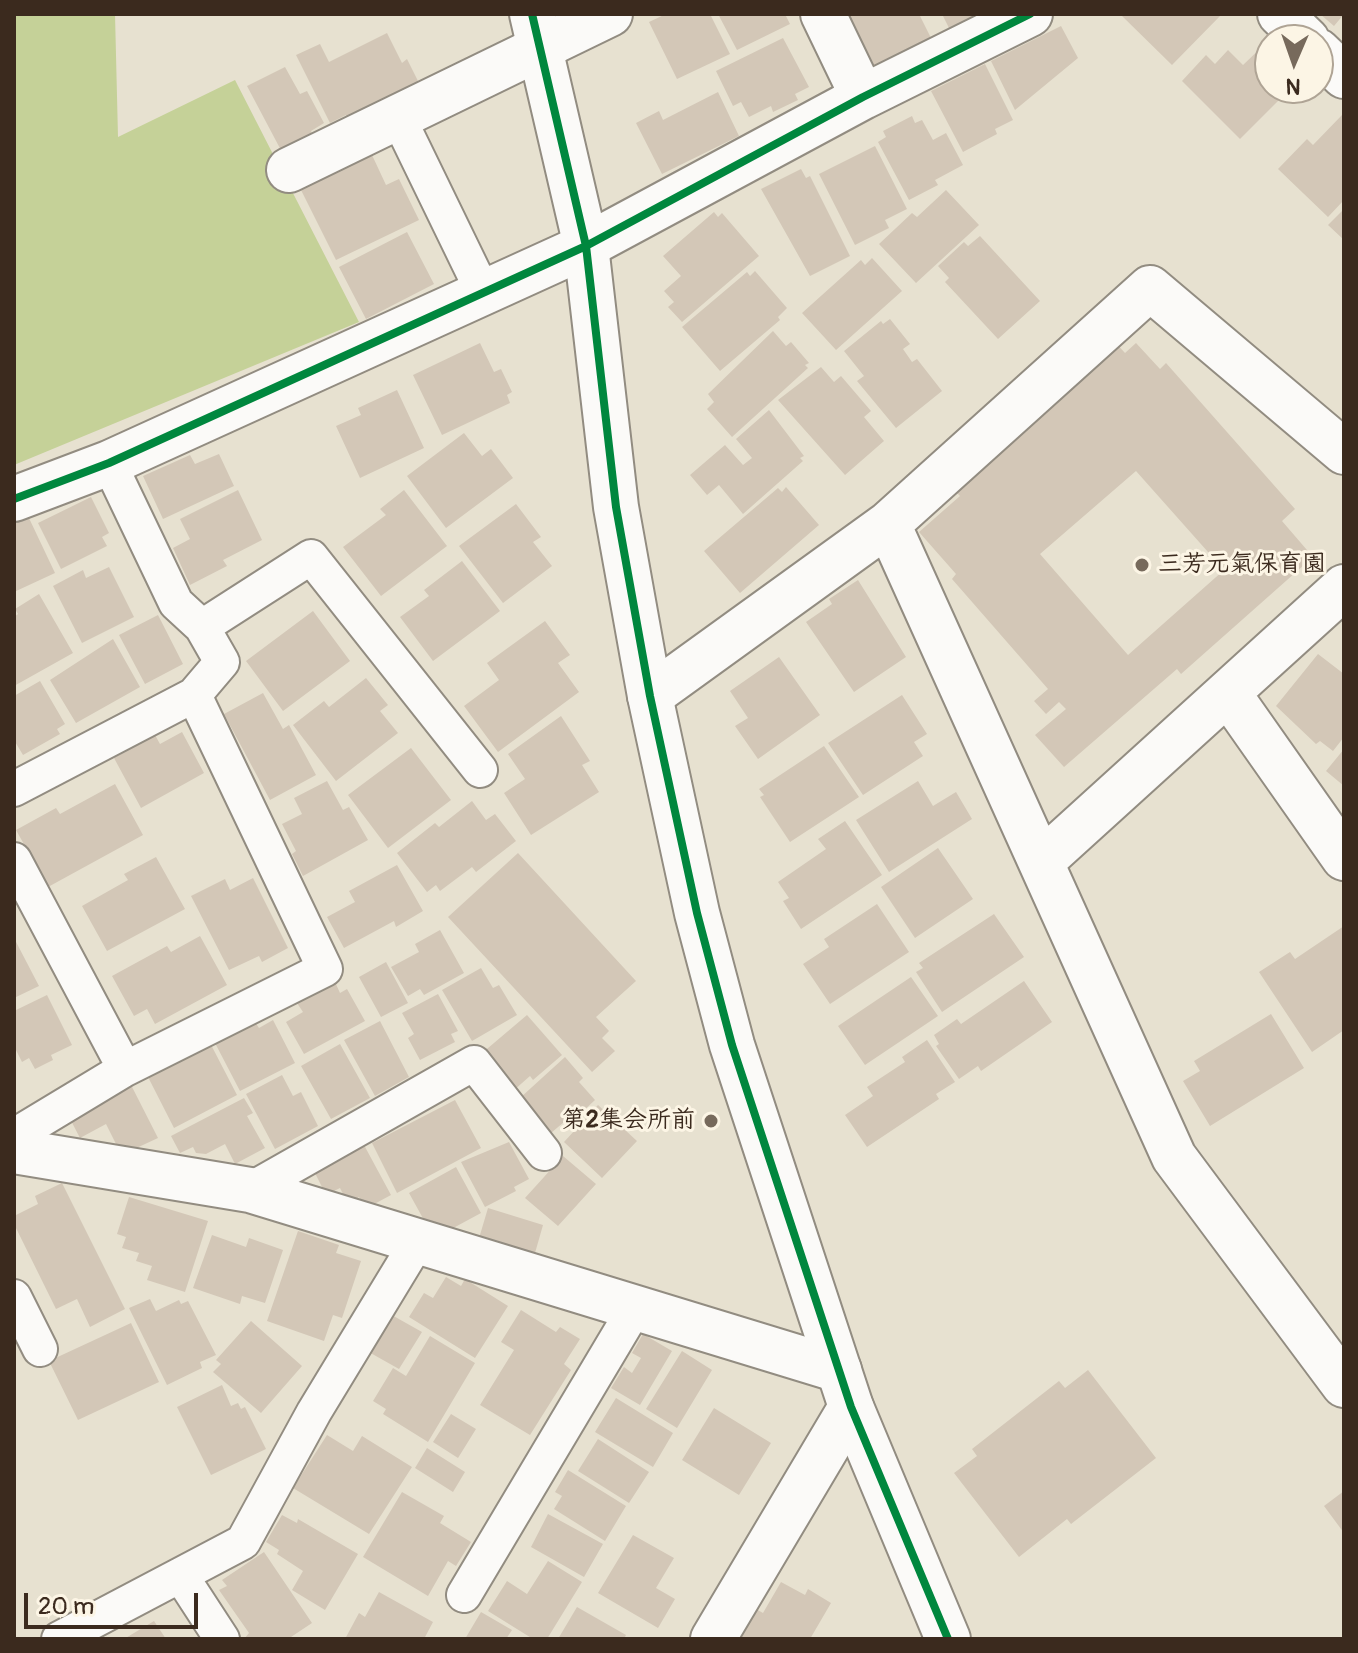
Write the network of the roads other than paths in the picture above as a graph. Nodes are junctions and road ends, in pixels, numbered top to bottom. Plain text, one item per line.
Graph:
1 (610, 14) edge
2 (823, 14) edge
3 (1030, 14) edge
4 (536, 32) edge
5 (863, 97) junction
6 (397, 115) junction
7 (289, 170) dead end
8 (586, 246) junction
9 (483, 292) junction
10 (1344, 452) edge
11 (109, 463) junction
12 (14, 499) edge
13 (888, 524) junction
14 (1344, 587) edge
15 (202, 627) junction
16 (1228, 693) junction
17 (194, 695) junction
18 (650, 696) junction
19 (480, 770) dead end
20 (14, 789) edge
21 (1344, 858) edge
22 (14, 860) edge
23 (1041, 862) junction
24 (125, 1069) junction
25 (14, 1136) edge
26 (14, 1151) edge
27 (544, 1153) dead end
28 (250, 1190) junction
29 (416, 1244) junction
30 (14, 1297) edge
31 (635, 1308) junction
32 (40, 1349) dead end
33 (1344, 1385) edge
34 (845, 1389) junction
35 (181, 1576) junction
36 (464, 1595) dead end
37 (59, 1639) edge
38 (222, 1639) edge
39 (713, 1639) edge
40 (948, 1639) edge

1 - 4 street
2 - 5 street
3 - 5 street
4 - 6 street
4 - 8 street
5 - 8 street
6 - 7 street
6 - 9 lane
8 - 9 street
8 - 18 street
9 - 11 street
10 - 13 street
11 - 12 street
11 - 15 lane
13 - 18 street
13 - 23 street
14 - 16 street
15 - 17 lane
15 - 19 lane
16 - 21 street
16 - 23 street
17 - 20 lane
17 - 24 lane
18 - 34 street
22 - 24 lane
23 - 33 street
24 - 25 lane
26 - 28 street
27 - 28 lane
28 - 29 street
29 - 31 street
29 - 35 lane
30 - 32 lane
31 - 34 street
31 - 36 lane
34 - 39 street
34 - 40 street
35 - 37 lane
35 - 38 lane

